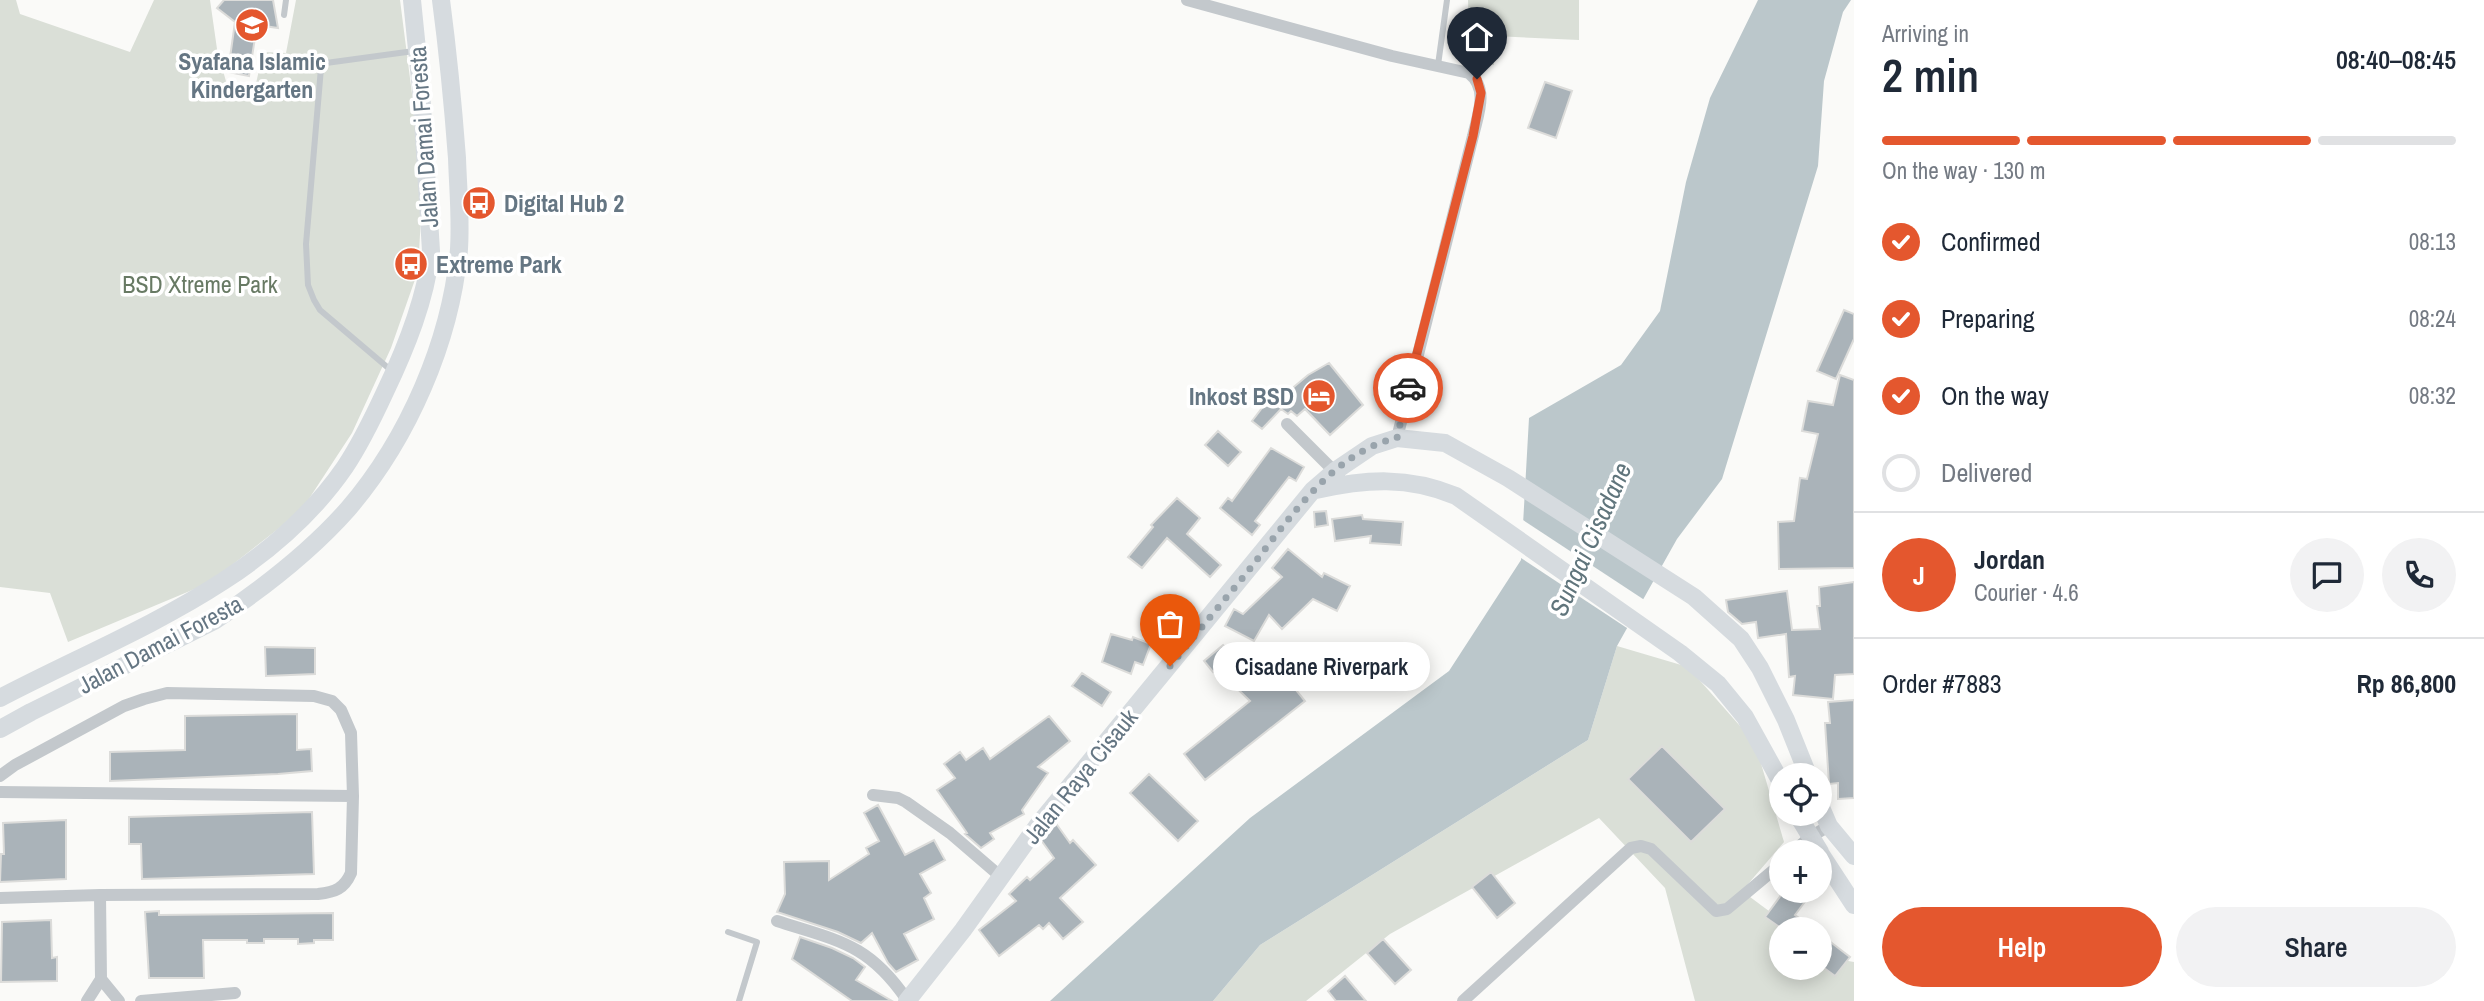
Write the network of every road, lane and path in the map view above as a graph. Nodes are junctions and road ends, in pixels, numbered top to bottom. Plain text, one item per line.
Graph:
1 (286, 0) edge
2 (412, 0) edge
3 (442, 0) edge
4 (1187, 0) edge
5 (1447, 0) edge
6 (284, 15) dead end
7 (417, 51) junction
8 (1438, 65) junction
9 (452, 87) junction
10 (421, 89) junction
11 (394, 373) junction
12 (1287, 424) dead end
13 (1397, 438) junction
14 (1340, 477) junction
15 (0, 698) edge
16 (0, 729) edge
17 (1770, 763) edge
18 (1803, 763) edge
19 (0, 776) edge
20 (0, 792) edge
21 (873, 795) dead end
22 (353, 796) junction
23 (1829, 826) joint
24 (1821, 840) edge
25 (1854, 856) edge
26 (1832, 871) edge
27 (1769, 874) edge
28 (1000, 876) junction
29 (100, 895) junction
30 (0, 898) edge
31 (1854, 905) edge
32 (777, 921) dead end
33 (728, 932) dead end
34 (101, 979) junction
35 (235, 993) dead end
36 (87, 1001) edge
37 (119, 1001) edge
38 (141, 1001) edge
39 (739, 1001) edge
40 (907, 1001) edge
41 (1463, 1001) edge

1 - 6 lane
2 - 7 main road, Jalan Damai Foresta
3 - 9 main road, Jalan Damai Foresta
4 - 8 street
5 - 8 lane
7 - 10 main road, Jalan Damai Foresta
7 - 11 lane
8 - 13 street
9 - 10 main road
9 - 16 main road, Jalan Damai Foresta
10 - 11 main road, Jalan Damai Foresta
11 - 15 main road, Jalan Damai Foresta
12 - 14 street
13 - 14 main road, Jalan Raya Cisauk
13 - 18 main road, Jalan Raya Cisauk
14 - 17 main road, Jalan Raya Cisauk
14 - 28 main road, Jalan Raya Cisauk
19 - 22 street
20 - 22 street
21 - 28 street
22 - 29 street
23 - 24 street
23 - 25 main road
26 - 31 main road
27 - 41 street
28 - 40 main road, Jalan Raya Cisauk
29 - 30 street
29 - 34 street
32 - 40 street
33 - 39 lane
34 - 36 street
34 - 37 street
35 - 38 street

